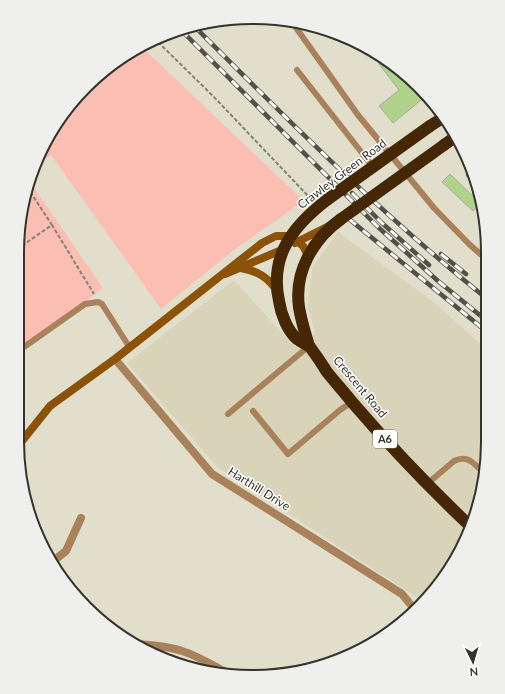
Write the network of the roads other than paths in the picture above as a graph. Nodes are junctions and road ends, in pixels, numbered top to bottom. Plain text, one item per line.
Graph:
1 (296, 28) edge
2 (297, 70) dead end
3 (439, 120) edge
4 (451, 140) edge
5 (372, 167) junction
6 (336, 222) junction
7 (295, 239) junction
8 (283, 249) junction
9 (481, 255) edge
10 (308, 256) junction
11 (241, 268) junction
12 (220, 276) junction
13 (277, 291) junction
14 (309, 346) junction
15 (24, 347) edge
16 (130, 348) junction
17 (115, 359) junction
18 (352, 402) junction
19 (253, 411) dead end
20 (228, 414) dead end
21 (24, 438) edge
22 (479, 469) edge
23 (427, 484) junction
24 (81, 518) dead end
25 (466, 522) edge
26 (56, 558) edge
27 (411, 605) edge
28 (151, 646) edge
29 (217, 667) edge

1 - 9 lane
2 - 5 lane
3 - 5 highway, Crawley Green Road / A6, bridge
4 - 6 highway, A6, bridge
5 - 7 highway, Crawley Green Road / A6, bridge
6 - 7 street
6 - 10 highway, A6
7 - 8 highway, A6
7 - 10 street
7 - 12 street
8 - 11 street
8 - 13 highway, A6
10 - 14 highway, A6
11 - 12 street
11 - 13 street, Crescent Road
12 - 16 street
13 - 14 highway, Crescent Road / A6
14 - 18 highway, Crescent Road / A6
14 - 20 lane
15 - 16 lane
16 - 17 street
17 - 21 street
17 - 27 street, Harthill Drive
18 - 19 lane
18 - 23 highway, Crescent Road / A6
22 - 23 lane
23 - 25 highway, Crescent Road / A6
24 - 26 street
28 - 29 street

